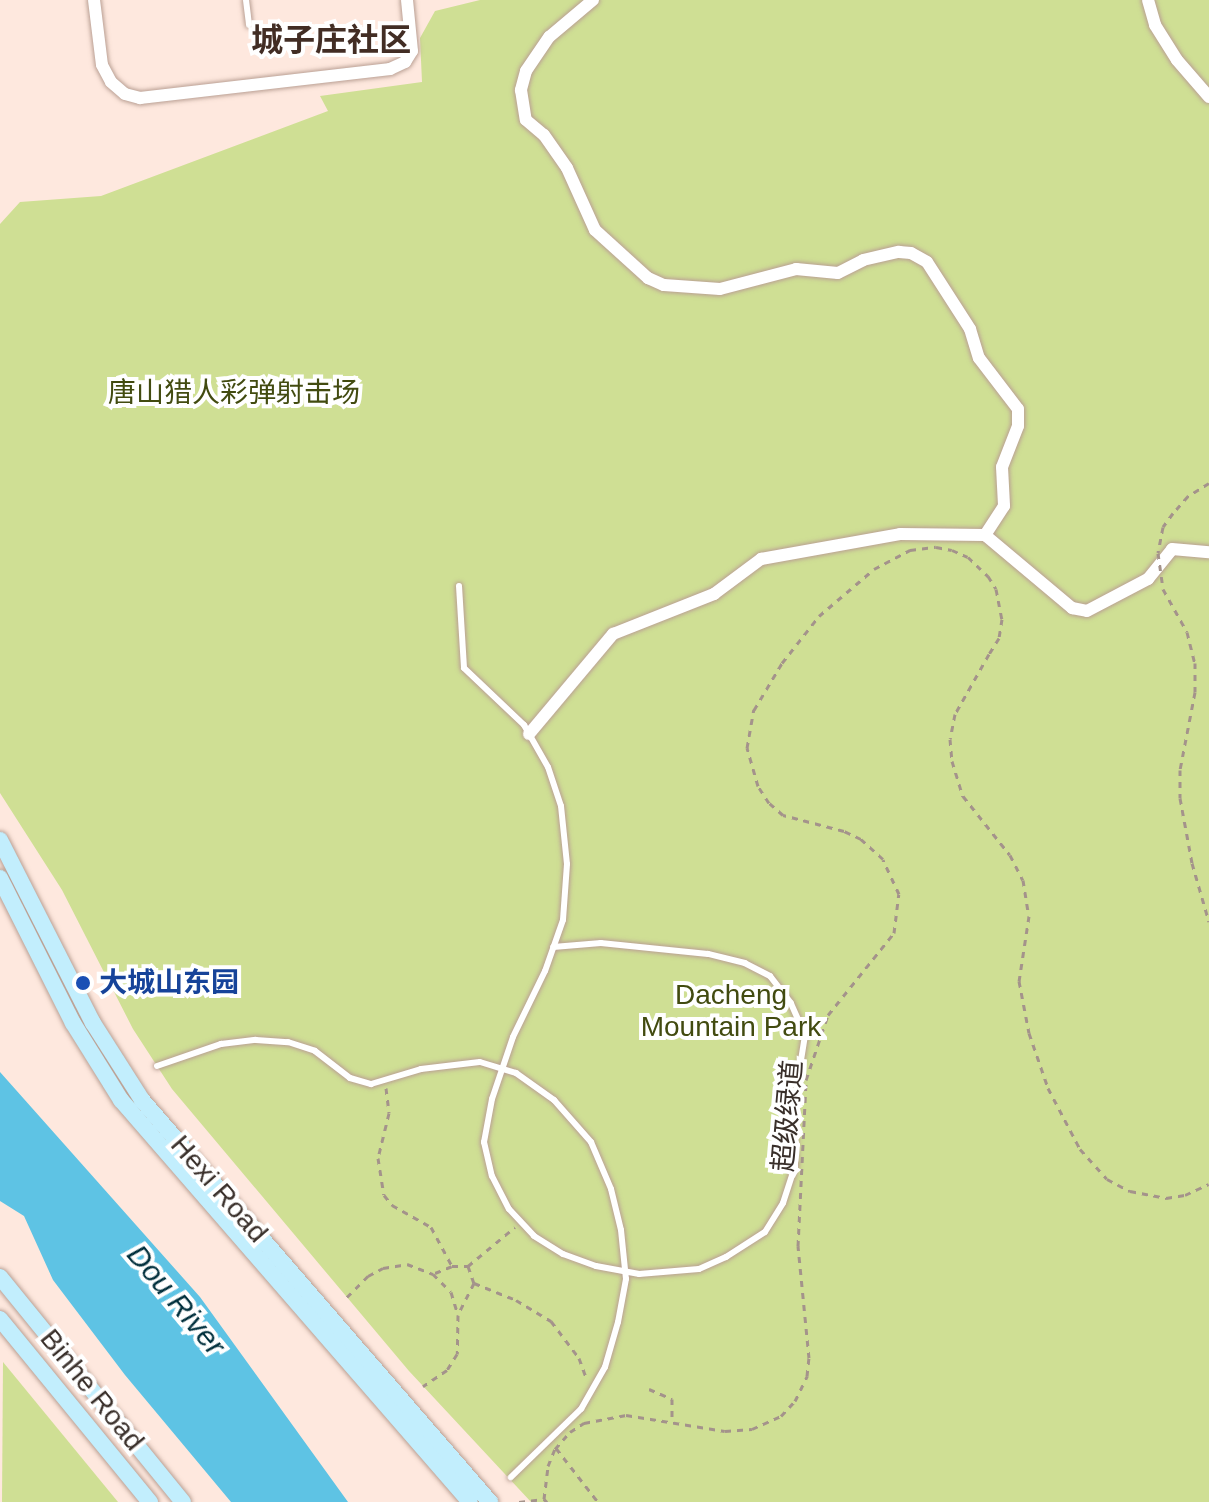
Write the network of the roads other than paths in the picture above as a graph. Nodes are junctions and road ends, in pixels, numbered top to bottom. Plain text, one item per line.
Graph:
1 (94, 0) edge
2 (246, 0) edge
3 (407, 0) edge
4 (593, 0) edge
5 (1148, 0) edge
6 (249, 25) dead end
7 (1209, 97) edge
8 (985, 535) junction
9 (1209, 552) edge
10 (459, 586) dead end
11 (529, 734) junction
12 (0, 840) edge
13 (0, 878) edge
14 (553, 947) junction
15 (157, 1066) dead end
16 (0, 1277) edge
17 (0, 1319) edge
18 (511, 1477) dead end
19 (150, 1502) edge
20 (183, 1502) edge
21 (470, 1502) edge
22 (490, 1502) edge

1 - 3 street
2 - 6 lane
4 - 8 street
5 - 7 street
8 - 9 street
8 - 11 street
10 - 11 lane
11 - 14 lane
12 - 22 street, Hexi Road
13 - 21 street, Hexi Road
14 - 14 lane
15 - 18 lane
16 - 20 street, Binhe Road
17 - 19 street, Binhe Road

